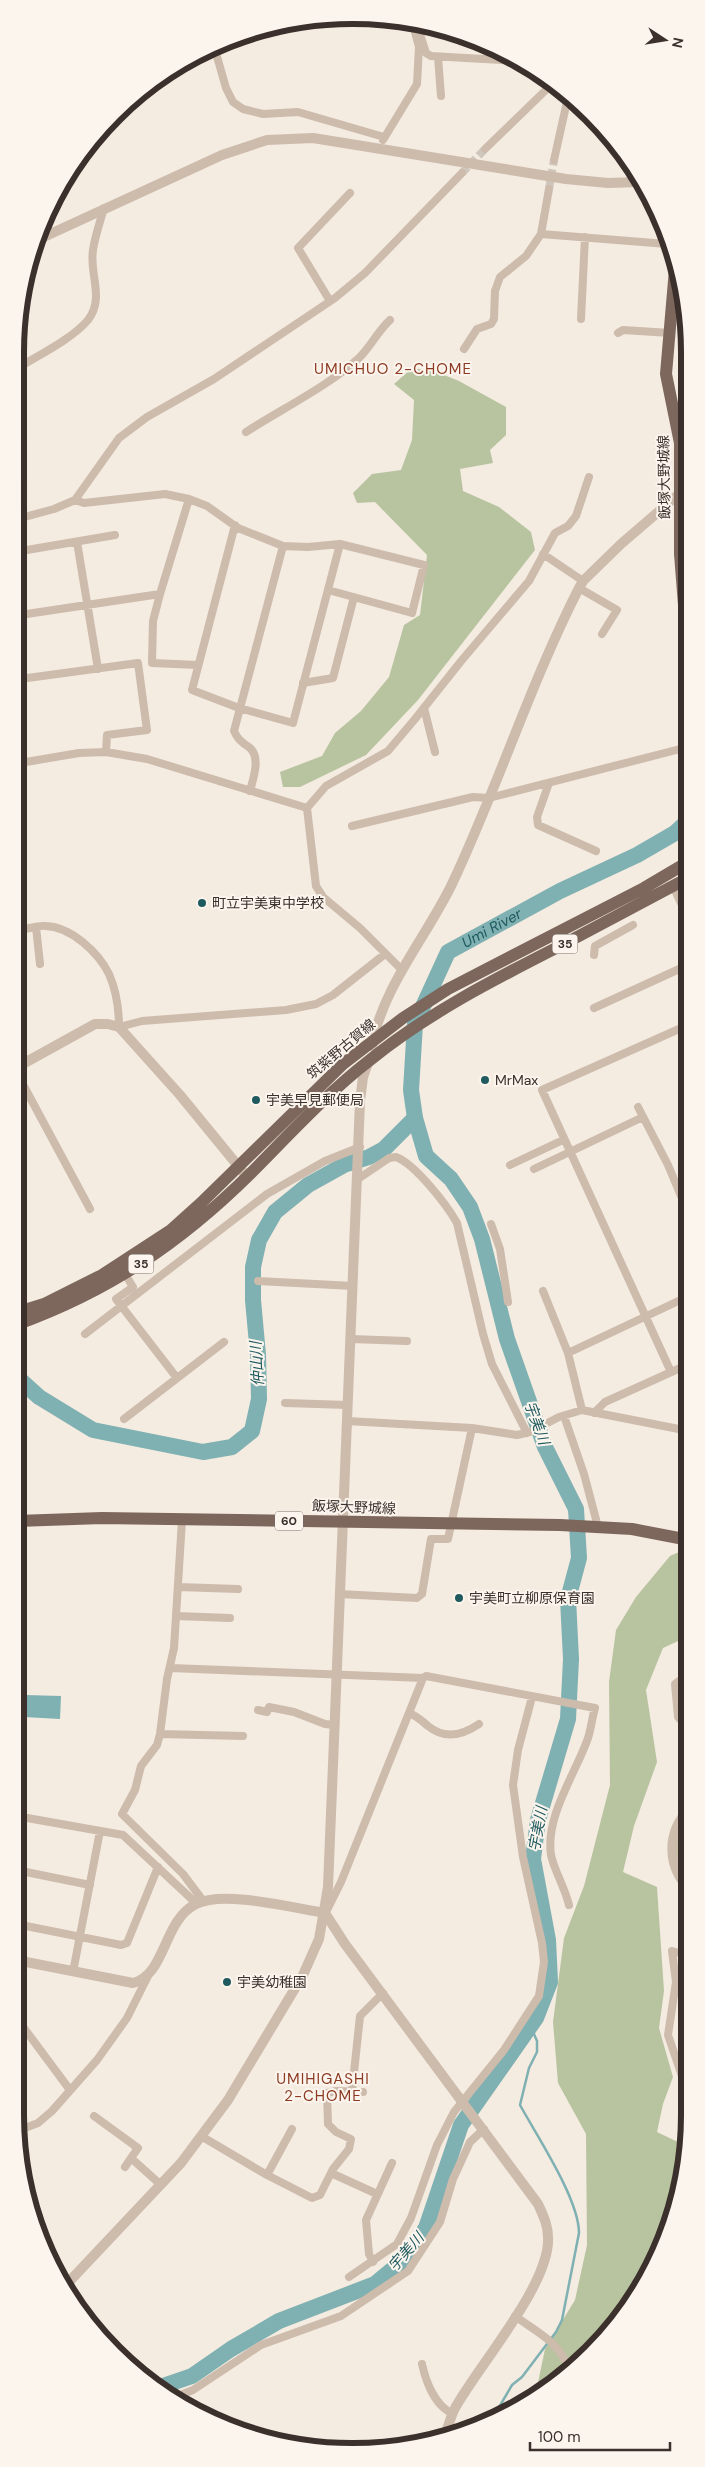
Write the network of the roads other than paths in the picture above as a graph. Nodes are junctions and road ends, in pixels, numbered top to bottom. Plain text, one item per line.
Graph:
1 (414, 30) edge
2 (420, 31) edge
3 (216, 54) edge
4 (438, 56) junction
5 (502, 60) edge
6 (548, 88) edge
7 (441, 96) dead end
8 (567, 103) edge
9 (384, 138) junction
10 (485, 149) tunnel mouth
11 (382, 150) junction
12 (554, 160) tunnel mouth
13 (462, 173) tunnel mouth
14 (633, 182) edge
15 (549, 189) tunnel mouth
16 (350, 193) dead end
17 (104, 208) junction
18 (541, 234) junction
19 (45, 237) edge
20 (585, 237) junction
21 (663, 244) edge
22 (674, 283) edge
23 (330, 301) junction
24 (581, 319) dead end
25 (390, 320) dead end
26 (618, 333) dead end
27 (670, 333) junction
28 (464, 349) dead end
29 (24, 364) edge
30 (246, 432) dead end
31 (589, 477) dead end
32 (679, 494) junction
33 (189, 499) junction
34 (75, 500) junction
35 (24, 517) edge
36 (235, 525) junction
37 (115, 535) dead end
38 (77, 542) junction
39 (340, 544) junction
40 (284, 546) junction
41 (24, 550) edge
42 (543, 554) junction
43 (681, 562) edge
44 (581, 584) junction
45 (328, 590) junction
46 (160, 594) junction
47 (354, 597) junction
48 (87, 605) junction
49 (24, 614) edge
50 (602, 634) dead end
51 (198, 665) junction
52 (98, 669) junction
53 (24, 678) edge
54 (303, 683) junction
55 (239, 708) junction
56 (424, 708) junction
57 (681, 749) edge
58 (106, 752) junction
59 (435, 752) dead end
60 (24, 762) edge
61 (549, 783) junction
62 (250, 791) junction
63 (489, 798) junction
64 (308, 808) junction
65 (352, 826) dead end
66 (596, 851) dead end
67 (681, 866) edge
68 (681, 882) edge
69 (673, 886) junction
70 (681, 903) edge
71 (620, 914) junction
72 (36, 927) junction
73 (24, 929) edge
74 (385, 954) junction
75 (594, 955) dead end
76 (40, 964) dead end
77 (681, 968) edge
78 (402, 970) junction
79 (594, 1008) dead end
80 (119, 1027) junction
81 (681, 1028) edge
82 (373, 1041) junction
83 (369, 1060) junction
84 (24, 1063) edge
85 (24, 1086) edge
86 (638, 1107) dead end
87 (643, 1117) junction
88 (563, 1140) junction
89 (360, 1147) junction
90 (569, 1152) junction
91 (510, 1165) dead end
92 (238, 1166) junction
93 (534, 1169) dead end
94 (247, 1177) junction
95 (358, 1178) junction
96 (681, 1196) edge
97 (90, 1209) dead end
98 (491, 1224) dead end
99 (125, 1274) junction
100 (258, 1280) dead end
101 (353, 1286) junction
102 (543, 1291) dead end
103 (681, 1300) edge
104 (508, 1302) dead end
105 (121, 1307) junction
106 (24, 1310) edge
107 (645, 1316) junction
108 (24, 1322) edge
109 (85, 1334) dead end
110 (350, 1339) junction
111 (406, 1341) dead end
112 (224, 1342) dead end
113 (568, 1354) junction
114 (681, 1368) edge
115 (671, 1372) junction
116 (177, 1378) junction
117 (285, 1403) dead end
118 (348, 1405) junction
119 (582, 1410) junction
120 (594, 1413) junction
121 (561, 1416) junction
122 (124, 1419) dead end
123 (347, 1421) junction
124 (472, 1428) junction
125 (681, 1429) edge
126 (529, 1432) junction
127 (182, 1520) junction
128 (24, 1521) edge
129 (342, 1521) junction
130 (452, 1523) junction
131 (595, 1527) junction
132 (681, 1538) edge
133 (178, 1587) junction
134 (238, 1589) dead end
135 (340, 1594) junction
136 (176, 1616) junction
137 (230, 1618) dead end
138 (171, 1668) junction
139 (337, 1675) junction
140 (423, 1678) junction
141 (681, 1680) edge
142 (532, 1696) junction
143 (258, 1710) dead end
144 (409, 1713) junction
145 (681, 1720) edge
146 (479, 1724) dead end
147 (335, 1725) junction
148 (160, 1734) junction
149 (243, 1736) dead end
150 (24, 1817) edge
151 (681, 1817) edge
152 (100, 1831) junction
153 (158, 1866) junction
154 (24, 1872) edge
155 (681, 1882) edge
156 (90, 1885) junction
157 (200, 1903) junction
158 (570, 1905) dead end
159 (325, 1913) junction
160 (24, 1926) edge
161 (80, 1937) junction
162 (681, 1954) edge
163 (24, 1962) edge
164 (73, 1972) junction
165 (148, 1976) junction
166 (383, 1993) junction
167 (24, 2028) edge
168 (681, 2073) edge
169 (70, 2090) junction
170 (352, 2092) junction
171 (363, 2092) dead end
172 (463, 2102) junction
173 (94, 2116) dead end
174 (24, 2128) edge
175 (483, 2128) junction
176 (292, 2129) dead end
177 (201, 2136) junction
178 (131, 2158) junction
179 (392, 2163) dead end
180 (125, 2167) dead end
181 (331, 2173) junction
182 (267, 2175) junction
183 (161, 2185) junction
184 (377, 2194) junction
185 (374, 2262) junction
186 (349, 2278) dead end
187 (69, 2281) edge
188 (515, 2316) junction
189 (422, 2364) dead end
190 (567, 2364) edge
191 (181, 2395) edge
192 (453, 2414) junction
193 (448, 2429) edge

1 - 9 street
2 - 4 street
3 - 9 street
4 - 5 street
4 - 7 street
6 - 10 street
8 - 12 street
9 - 11 street
11 - 14 street
11 - 17 street
13 - 23 street
15 - 18 street
16 - 23 street
17 - 19 street
17 - 29 street
18 - 20 street
18 - 28 street
20 - 21 street
20 - 24 street
22 - 27 main road, 飯塚大野城線
23 - 34 street
25 - 30 street
26 - 27 street
27 - 32 main road, 飯塚大野城線
31 - 42 street
32 - 43 main road, 飯塚大野城線
32 - 44 street
33 - 34 street
33 - 36 street
33 - 46 street
34 - 35 street
36 - 40 street
36 - 51 street
37 - 38 street
38 - 41 street
38 - 48 street
39 - 40 street
39 - 45 street
39 - 47 street
40 - 55 street
42 - 44 street
42 - 56 street
44 - 50 street
44 - 63 street
45 - 47 street
45 - 54 street
46 - 48 street
46 - 51 street
47 - 54 street
48 - 49 street
48 - 52 street
51 - 55 street
52 - 53 street
52 - 58 street
54 - 55 street
55 - 62 street
56 - 59 street
56 - 64 street
57 - 61 street
58 - 60 street
58 - 62 street
61 - 63 street
61 - 66 street
62 - 64 street
63 - 65 street
63 - 78 street
64 - 74 street
67 - 82 main road, 筑紫野古賀線 / 35
68 - 69 main road, 筑紫野古賀線 / 35
69 - 70 street
69 - 71 main road, 筑紫野古賀線 / 35
71 - 75 street
71 - 83 main road, 筑紫野古賀線 / 35
72 - 73 street
72 - 76 street
72 - 80 street
74 - 78 street
74 - 80 street
77 - 79 street
78 - 82 street
80 - 84 street
80 - 92 street
81 - 88 street
82 - 83 street
82 - 92 main road, 筑紫野古賀線 / 35
83 - 89 street
83 - 94 main road, 筑紫野古賀線 / 35
85 - 97 street
86 - 87 street
87 - 90 street
87 - 96 street
88 - 90 street
88 - 91 street
89 - 95 street
89 - 105 street
90 - 93 street
90 - 107 street
92 - 94 street
92 - 106 main road, 筑紫野古賀線 / 35
94 - 99 main road, 筑紫野古賀線 / 35
95 - 101 street
95 - 126 street
98 - 104 street
99 - 105 street
99 - 108 main road, 筑紫野古賀線 / 35
100 - 101 street
101 - 110 street
102 - 113 street
103 - 107 street
105 - 109 street
105 - 116 street
107 - 113 street
107 - 115 street
110 - 111 street
110 - 118 street
112 - 116 street
113 - 119 street
114 - 115 street
115 - 120 street
116 - 122 street
117 - 118 street
118 - 123 street
119 - 120 street
119 - 121 street
120 - 125 street
121 - 126 street
121 - 131 street
123 - 124 street
123 - 129 street
124 - 126 street
124 - 130 street
127 - 128 main road, 飯塚大野城線 / 60
127 - 129 main road, 飯塚大野城線 / 60
127 - 133 street
129 - 130 main road, 飯塚大野城線 / 60
129 - 135 street
130 - 131 main road, 飯塚大野城線 / 60
130 - 135 street
131 - 132 main road, 飯塚大野城線 / 60
133 - 134 street
133 - 136 street
135 - 139 street
136 - 137 street
136 - 138 street
138 - 139 street
138 - 148 street
139 - 140 street
139 - 147 street
140 - 142 street
140 - 144 street
141 - 145 street
142 - 158 street
142 - 172 street
143 - 147 street
144 - 146 street
144 - 159 street
147 - 159 street
148 - 149 street
148 - 157 street
150 - 152 street
151 - 155 street
152 - 153 street
152 - 156 street
153 - 157 street
153 - 161 street
154 - 156 street
156 - 161 street
157 - 159 street
157 - 165 street
159 - 166 street
159 - 177 street
160 - 161 street
161 - 164 street
162 - 168 street
163 - 164 street
164 - 165 street
165 - 169 street
166 - 170 street
166 - 172 street
167 - 169 street
169 - 174 street
170 - 171 street
170 - 181 street
172 - 175 street
172 - 185 street
173 - 178 street
175 - 188 street
175 - 191 street
176 - 182 street
177 - 182 street
177 - 183 street
178 - 180 street
178 - 183 street
179 - 184 street
181 - 182 street
181 - 184 street
183 - 187 street
184 - 185 street
185 - 186 street
188 - 190 street
188 - 192 street
189 - 192 street
192 - 193 street

